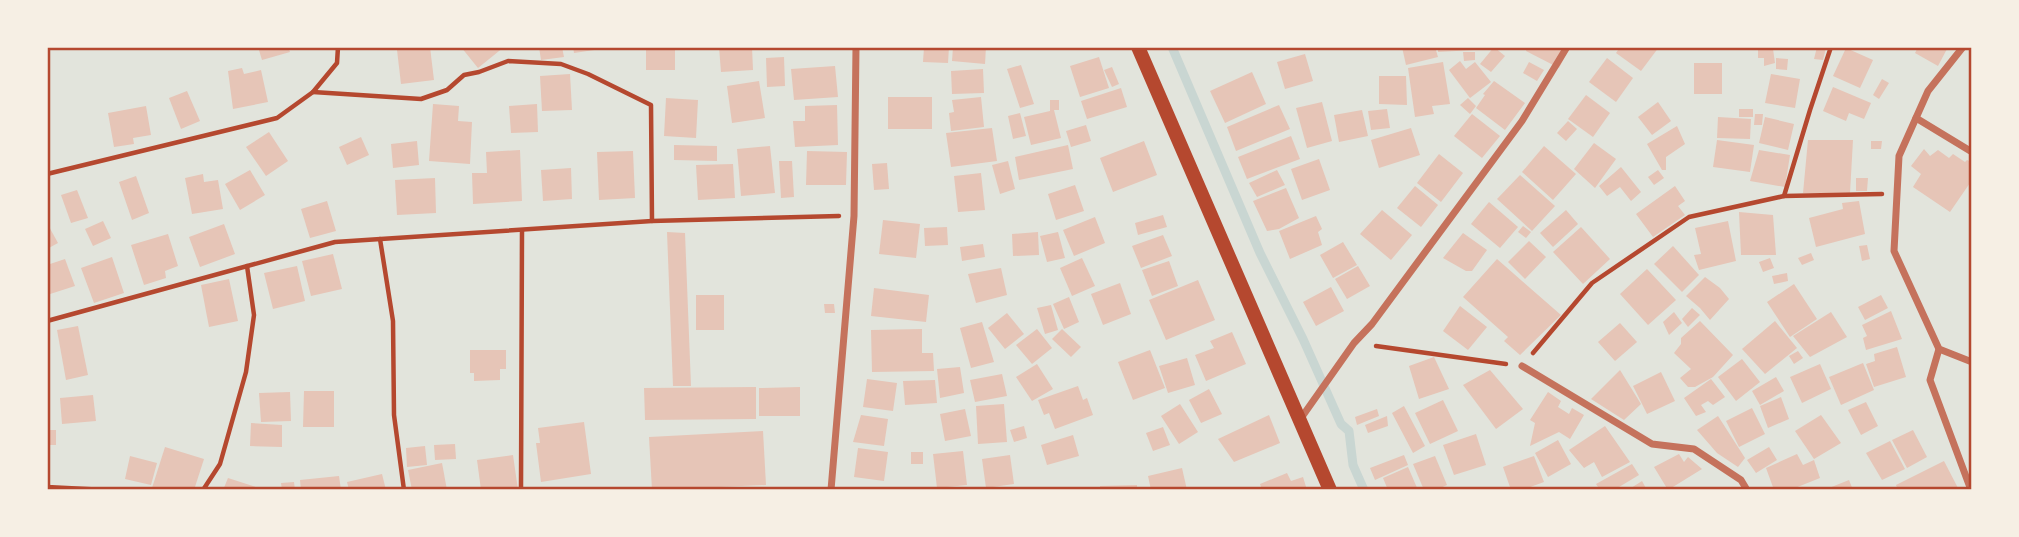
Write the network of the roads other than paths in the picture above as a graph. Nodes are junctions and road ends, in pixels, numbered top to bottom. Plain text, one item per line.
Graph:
1 (856, 47) edge
2 (1138, 47) edge
3 (1567, 47) edge
4 (1963, 47) edge
5 (1916, 118) junction
6 (1972, 152) edge
7 (1939, 349) junction
8 (1972, 362) edge
9 (1522, 366) road end
10 (1298, 421) junction
11 (831, 490) edge
12 (1330, 490) edge
13 (1747, 490) edge
14 (1971, 490) edge

1 - 11 street
2 - 10 main road
3 - 10 street
4 - 5 street
5 - 6 street
5 - 7 street
7 - 8 street
7 - 14 street
9 - 13 street
10 - 12 main road

